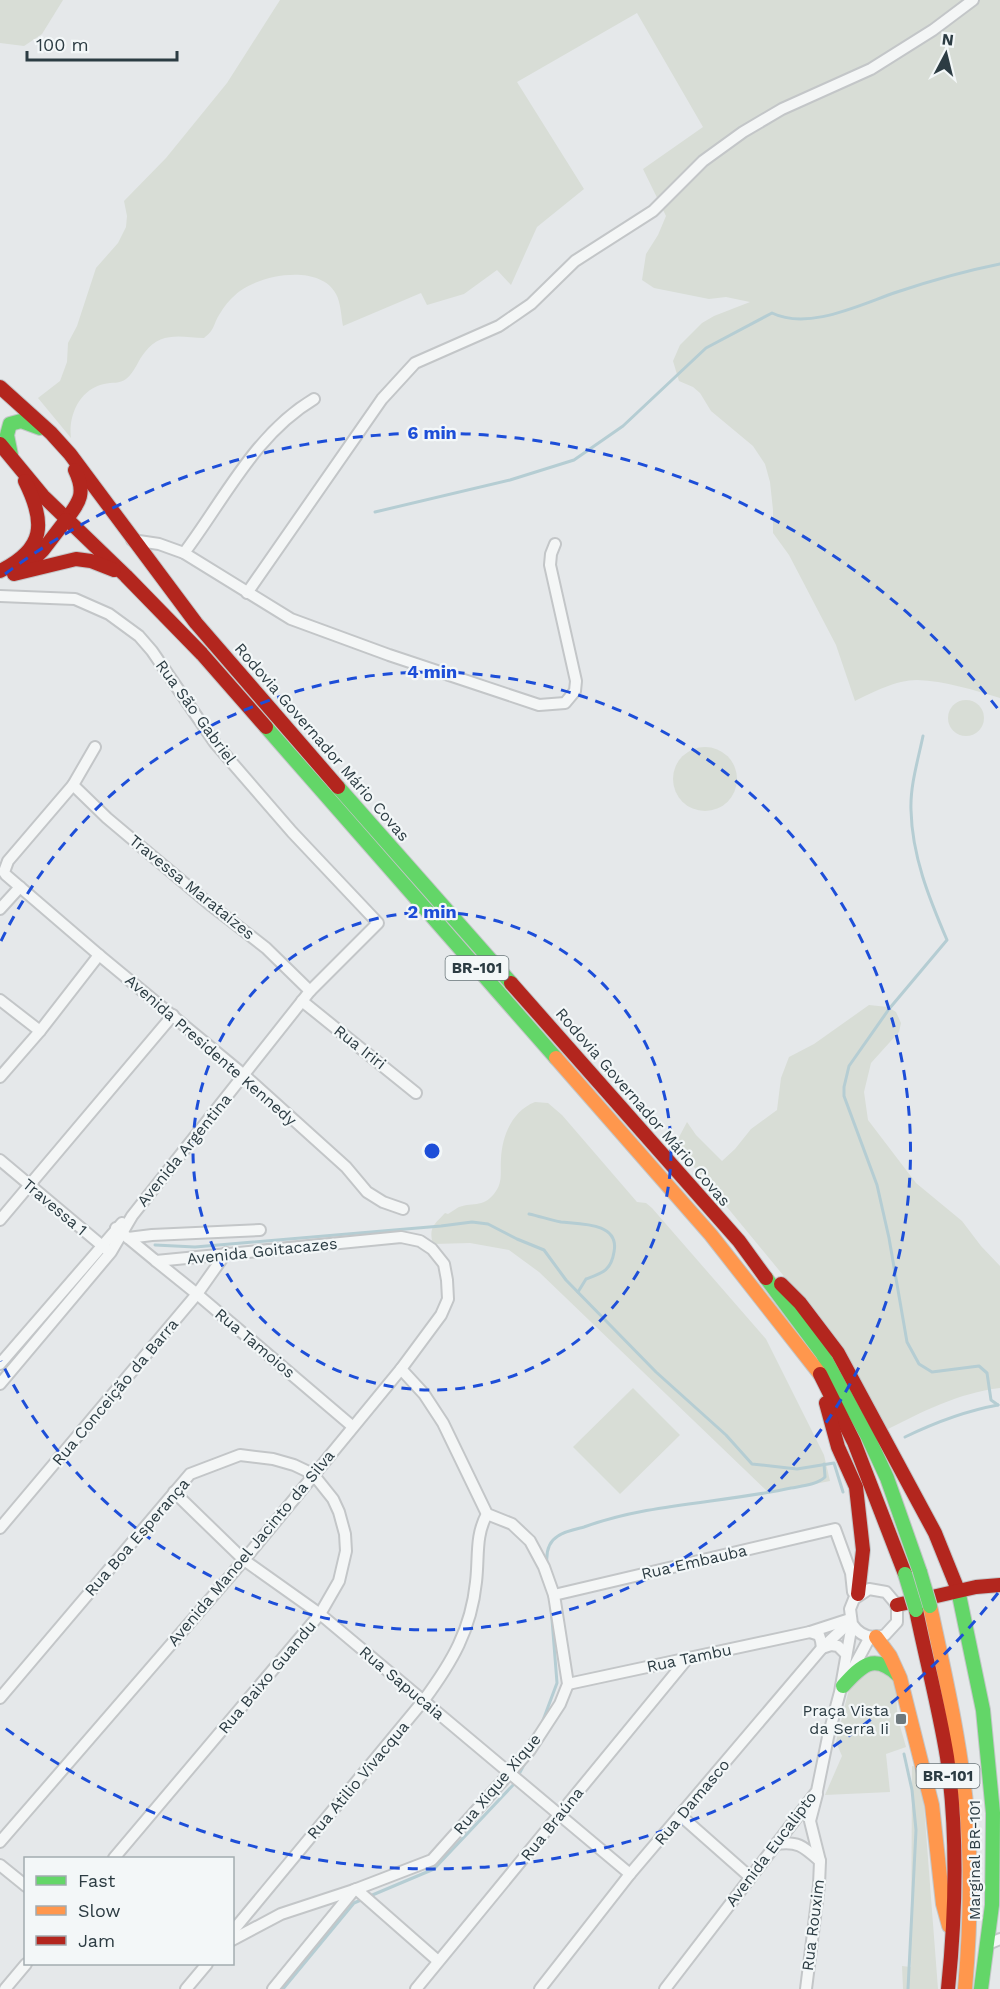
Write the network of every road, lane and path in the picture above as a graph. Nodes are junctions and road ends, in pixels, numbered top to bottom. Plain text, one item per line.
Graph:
1 (973, 0) edge
2 (0, 387) edge
3 (314, 399) dead end
4 (51, 434) junction
5 (0, 444) edge
6 (70, 454) junction
7 (14, 463) junction
8 (66, 520) junction
9 (132, 539) junction
10 (555, 544) dead end
11 (184, 553) junction
12 (0, 572) edge
13 (15, 574) junction
14 (126, 576) junction
15 (247, 592) junction
16 (0, 597) edge
17 (95, 747) dead end
18 (73, 785) junction
19 (20, 887) junction
20 (0, 909) edge
21 (378, 923) joint
22 (99, 955) junction
23 (310, 991) junction
24 (0, 1000) edge
25 (302, 1001) junction
26 (173, 1015) junction
27 (40, 1031) junction
28 (244, 1075) junction
29 (0, 1077) edge
30 (416, 1093) dead end
31 (0, 1160) edge
32 (30, 1185) junction
33 (403, 1209) dead end
34 (0, 1220) edge
35 (260, 1230) dead end
36 (122, 1233) junction
37 (420, 1241) joint
38 (101, 1245) junction
39 (111, 1252) junction
40 (226, 1253) junction
41 (156, 1261) junction
42 (197, 1294) junction
43 (0, 1364) edge
44 (401, 1369) junction
45 (818, 1371) junction
46 (0, 1384) edge
47 (352, 1426) junction
48 (875, 1435) junction
49 (313, 1474) junction
50 (174, 1492) junction
51 (487, 1514) junction
52 (0, 1528) edge
53 (244, 1560) junction
54 (1000, 1585) edge
55 (958, 1590) junction
56 (554, 1595) junction
57 (856, 1596) junction
58 (897, 1605) junction
59 (320, 1614) junction
60 (851, 1621) junction
61 (810, 1632) junction
62 (873, 1637) junction
63 (822, 1648) junction
64 (846, 1654) junction
65 (687, 1659) junction
66 (660, 1665) junction
67 (900, 1678) junction
68 (669, 1679) junction
69 (568, 1684) junction
70 (842, 1689) junction
71 (0, 1698) edge
72 (424, 1700) junction
73 (510, 1774) junction
74 (817, 1791) junction
75 (560, 1816) junction
76 (681, 1816) junction
77 (0, 1842) edge
78 (776, 1844) junction
79 (115, 1857) edge
80 (996, 1859) edge
81 (820, 1861) junction
82 (0, 1865) edge
83 (630, 1874) junction
84 (750, 1877) junction
85 (24, 1884) edge
86 (355, 1889) junction
87 (996, 1918) edge
88 (234, 1930) edge
89 (234, 1939) edge
90 (994, 1941) edge
91 (953, 1944) junction
92 (438, 1961) junction
93 (25, 1965) edge
94 (206, 1965) edge
95 (670, 1987) edge
96 (5, 1989) edge
97 (186, 1989) edge
98 (273, 1989) edge
99 (416, 1989) edge
100 (540, 1989) edge
101 (806, 1989) edge
102 (948, 1989) edge
103 (964, 1989) edge
104 (981, 1989) edge

1 - 15 street
2 - 4 main road, Rodovia Governador Mário Covas / BR-101
3 - 11 street
4 - 6 main road, Rodovia Governador Mário Covas / BR-101
4 - 7 main road
5 - 7 main road, Rodovia Governador Mário Covas / BR-101
6 - 8 main road
6 - 9 main road, Rodovia Governador Mário Covas / BR-101
7 - 8 main road, Rodovia Governador Mário Covas / BR-101
7 - 12 main road
8 - 13 main road
8 - 14 main road, Rodovia Governador Mário Covas / BR-101
9 - 11 street
9 - 48 main road, Rodovia Governador Mário Covas / BR-101
10 - 15 street
11 - 15 street
12 - 13 main road
13 - 14 main road
14 - 45 main road, Rodovia Governador Mário Covas / BR-101
16 - 21 street, Rua São Gabriel
17 - 18 street
18 - 19 street, Avenida Presidente Kennedy
18 - 23 street, Travessa Marataízes
19 - 20 street
19 - 22 street, Avenida Presidente Kennedy
21 - 23 street, Avenida Argentina
22 - 26 street, Avenida Presidente Kennedy
22 - 27 street
23 - 25 street, Avenida Argentina
24 - 27 street
25 - 28 street, Avenida Argentina
25 - 30 street, Rua Iriri
26 - 28 street, Avenida Presidente Kennedy
26 - 32 street
27 - 29 street
28 - 33 street, Avenida Presidente Kennedy
28 - 36 street, Avenida Argentina
31 - 32 street, Travessa 1
32 - 34 street
32 - 38 street, Travessa 1
35 - 36 street
36 - 38 street, Avenida Argentina
36 - 39 street, Avenida Argentina
36 - 41 street
37 - 40 street, Avenida Goitacazes
37 - 44 street, Avenida Manoel Jacinto da Silva
38 - 39 street, Travessa 1
38 - 43 street, Avenida Argentina
39 - 46 street, Avenida Argentina
40 - 41 street, Avenida Goitacazes
40 - 42 street, Rua Conceição da Barra
41 - 42 street, Rua Tamoios
42 - 47 street, Rua Tamoios
42 - 52 street, Rua Conceição da Barra
44 - 47 street, Avenida Manoel Jacinto da Silva
44 - 51 street
45 - 57 main road
45 - 91 main road, Rodovia Governador Mário Covas / BR-101, bridge
47 - 49 street, Avenida Manoel Jacinto da Silva
48 - 55 main road, Marginal BR-101
48 - 103 main road, Rodovia Governador Mário Covas / BR-101, bridge
49 - 50 street, Rua Boa Esperança
49 - 53 street, Avenida Manoel Jacinto da Silva
49 - 59 street, Rua Baixo Guandu
50 - 53 street, Rua Sapucaia
50 - 71 street, Rua Boa Esperança
51 - 56 street
51 - 72 street, Rua Atilio Vivacqua
53 - 59 street, Rua Sapucaia
53 - 77 street, Avenida Manoel Jacinto da Silva
54 - 55 main road
55 - 58 main road
55 - 80 main road, Marginal BR-101
56 - 57 street, Rua Embauba
56 - 69 street
57 - 58 street
57 - 60 street
58 - 62 street
59 - 72 street, Rua Sapucaia
59 - 79 street, Rua Baixo Guandu
60 - 61 street, Rua Tambu
60 - 62 street
60 - 63 street, Rua Damasco
60 - 64 street, Avenida Eucalipto
61 - 63 street
61 - 65 street, Rua Tambu
62 - 67 main road
62 - 70 street, Avenida Eucalipto
63 - 64 street
63 - 76 street, Rua Damasco
64 - 70 street, Avenida Eucalipto
65 - 66 street, Rua Tambu
65 - 68 street, Rua Braúna
66 - 68 street
66 - 69 street, Rua Tambu
67 - 70 main road
67 - 91 main road
68 - 75 street, Rua Braúna
69 - 73 street, Rua Xique Xique
70 - 74 street, Avenida Eucalipto
72 - 73 street, Rua Sapucaia
72 - 88 street, Rua Atilio Vivacqua
73 - 75 street, Rua Sapucaia
73 - 86 street, Rua Xique Xique
74 - 78 street, Avenida Eucalipto
74 - 81 street, Rua Rouxim
75 - 83 street, Rua Sapucaia
75 - 92 street, Rua Braúna
76 - 83 street, Rua Damasco
76 - 84 street
78 - 81 street, Rua Rouxim
78 - 84 street, Avenida Eucalipto
80 - 87 main road, Marginal BR-101
81 - 101 street, Rua Rouxim
82 - 85 street
83 - 100 street, Rua Damasco
84 - 95 street, Avenida Eucalipto
86 - 89 street, Rua Xique Xique
86 - 92 street
86 - 98 street
87 - 90 main road, Marginal BR-101
90 - 104 main road, Marginal BR-101
91 - 102 main road, Rodovia Governador Mário Covas / BR-101
92 - 99 street, Rua Braúna
93 - 96 street
94 - 97 street

